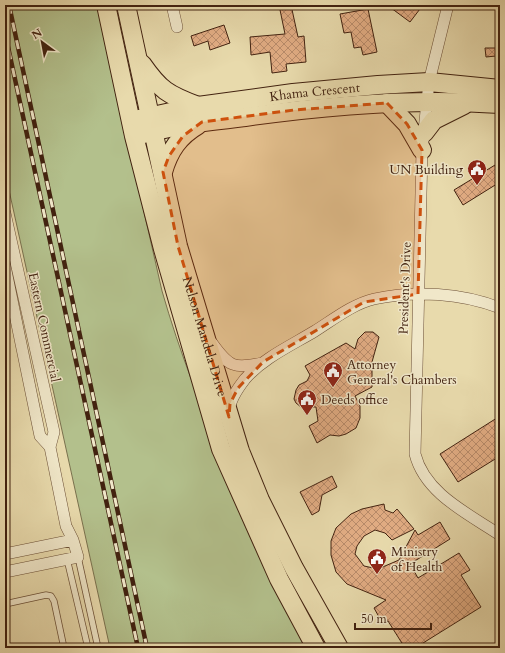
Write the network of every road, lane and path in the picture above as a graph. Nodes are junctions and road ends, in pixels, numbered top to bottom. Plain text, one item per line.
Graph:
1 (106, 5) edge
2 (126, 5) edge
3 (172, 5) edge
4 (448, 5) edge
5 (177, 27) dead end
6 (139, 60) junction
7 (429, 82) junction
8 (500, 89) edge
9 (426, 102) junction
10 (471, 102) junction
11 (387, 104) junction
12 (500, 104) edge
13 (200, 114) junction
14 (152, 124) junction
15 (132, 129) junction
16 (423, 141) junction
17 (163, 172) junction
18 (5, 213) edge
19 (5, 266) edge
20 (418, 294) junction
21 (500, 308) edge
22 (202, 329) junction
23 (263, 362) junction
24 (229, 417) junction
25 (50, 447) junction
26 (500, 535) edge
27 (68, 541) junction
28 (5, 554) edge
29 (72, 558) junction
30 (5, 572) edge
31 (5, 604) edge
32 (335, 645) edge
33 (64, 648) edge
34 (88, 648) edge
35 (98, 648) edge
36 (316, 648) edge

1 - 15 main road, Nelson Mandela Drive
2 - 6 main road, Nelson Mandela Drive
3 - 5 street
4 - 7 street, President's Drive
6 - 13 main road
6 - 14 main road, Nelson Mandela Drive
7 - 8 main road, Khama Crescent
7 - 9 street, President's Drive
7 - 13 main road, Khama Crescent
9 - 10 main road, Khama Crescent
9 - 11 main road, Khama Crescent
9 - 16 street, President's Drive
10 - 12 main road, Khama Crescent
10 - 16 main road
11 - 13 main road, Khama Crescent
11 - 16 main road
13 - 14 main road, Khama Crescent
13 - 17 main road
14 - 15 main road, Khama Crescent
14 - 17 main road, Nelson Mandela Drive
15 - 36 main road, Nelson Mandela Drive
16 - 20 street, President's Drive
17 - 22 main road, Nelson Mandela Drive
18 - 25 street, Eastern Commercial
19 - 25 street, Eastern Commercial
20 - 21 street
20 - 23 street
20 - 26 street, President's Drive
22 - 23 street
22 - 24 main road, Nelson Mandela Drive
23 - 24 street
24 - 32 main road, Nelson Mandela Drive
25 - 27 street, Eastern Commercial
27 - 28 street
27 - 29 street, Eastern Commercial
29 - 30 street
29 - 34 lane
29 - 35 lane, Eastern Commercial
31 - 33 lane

